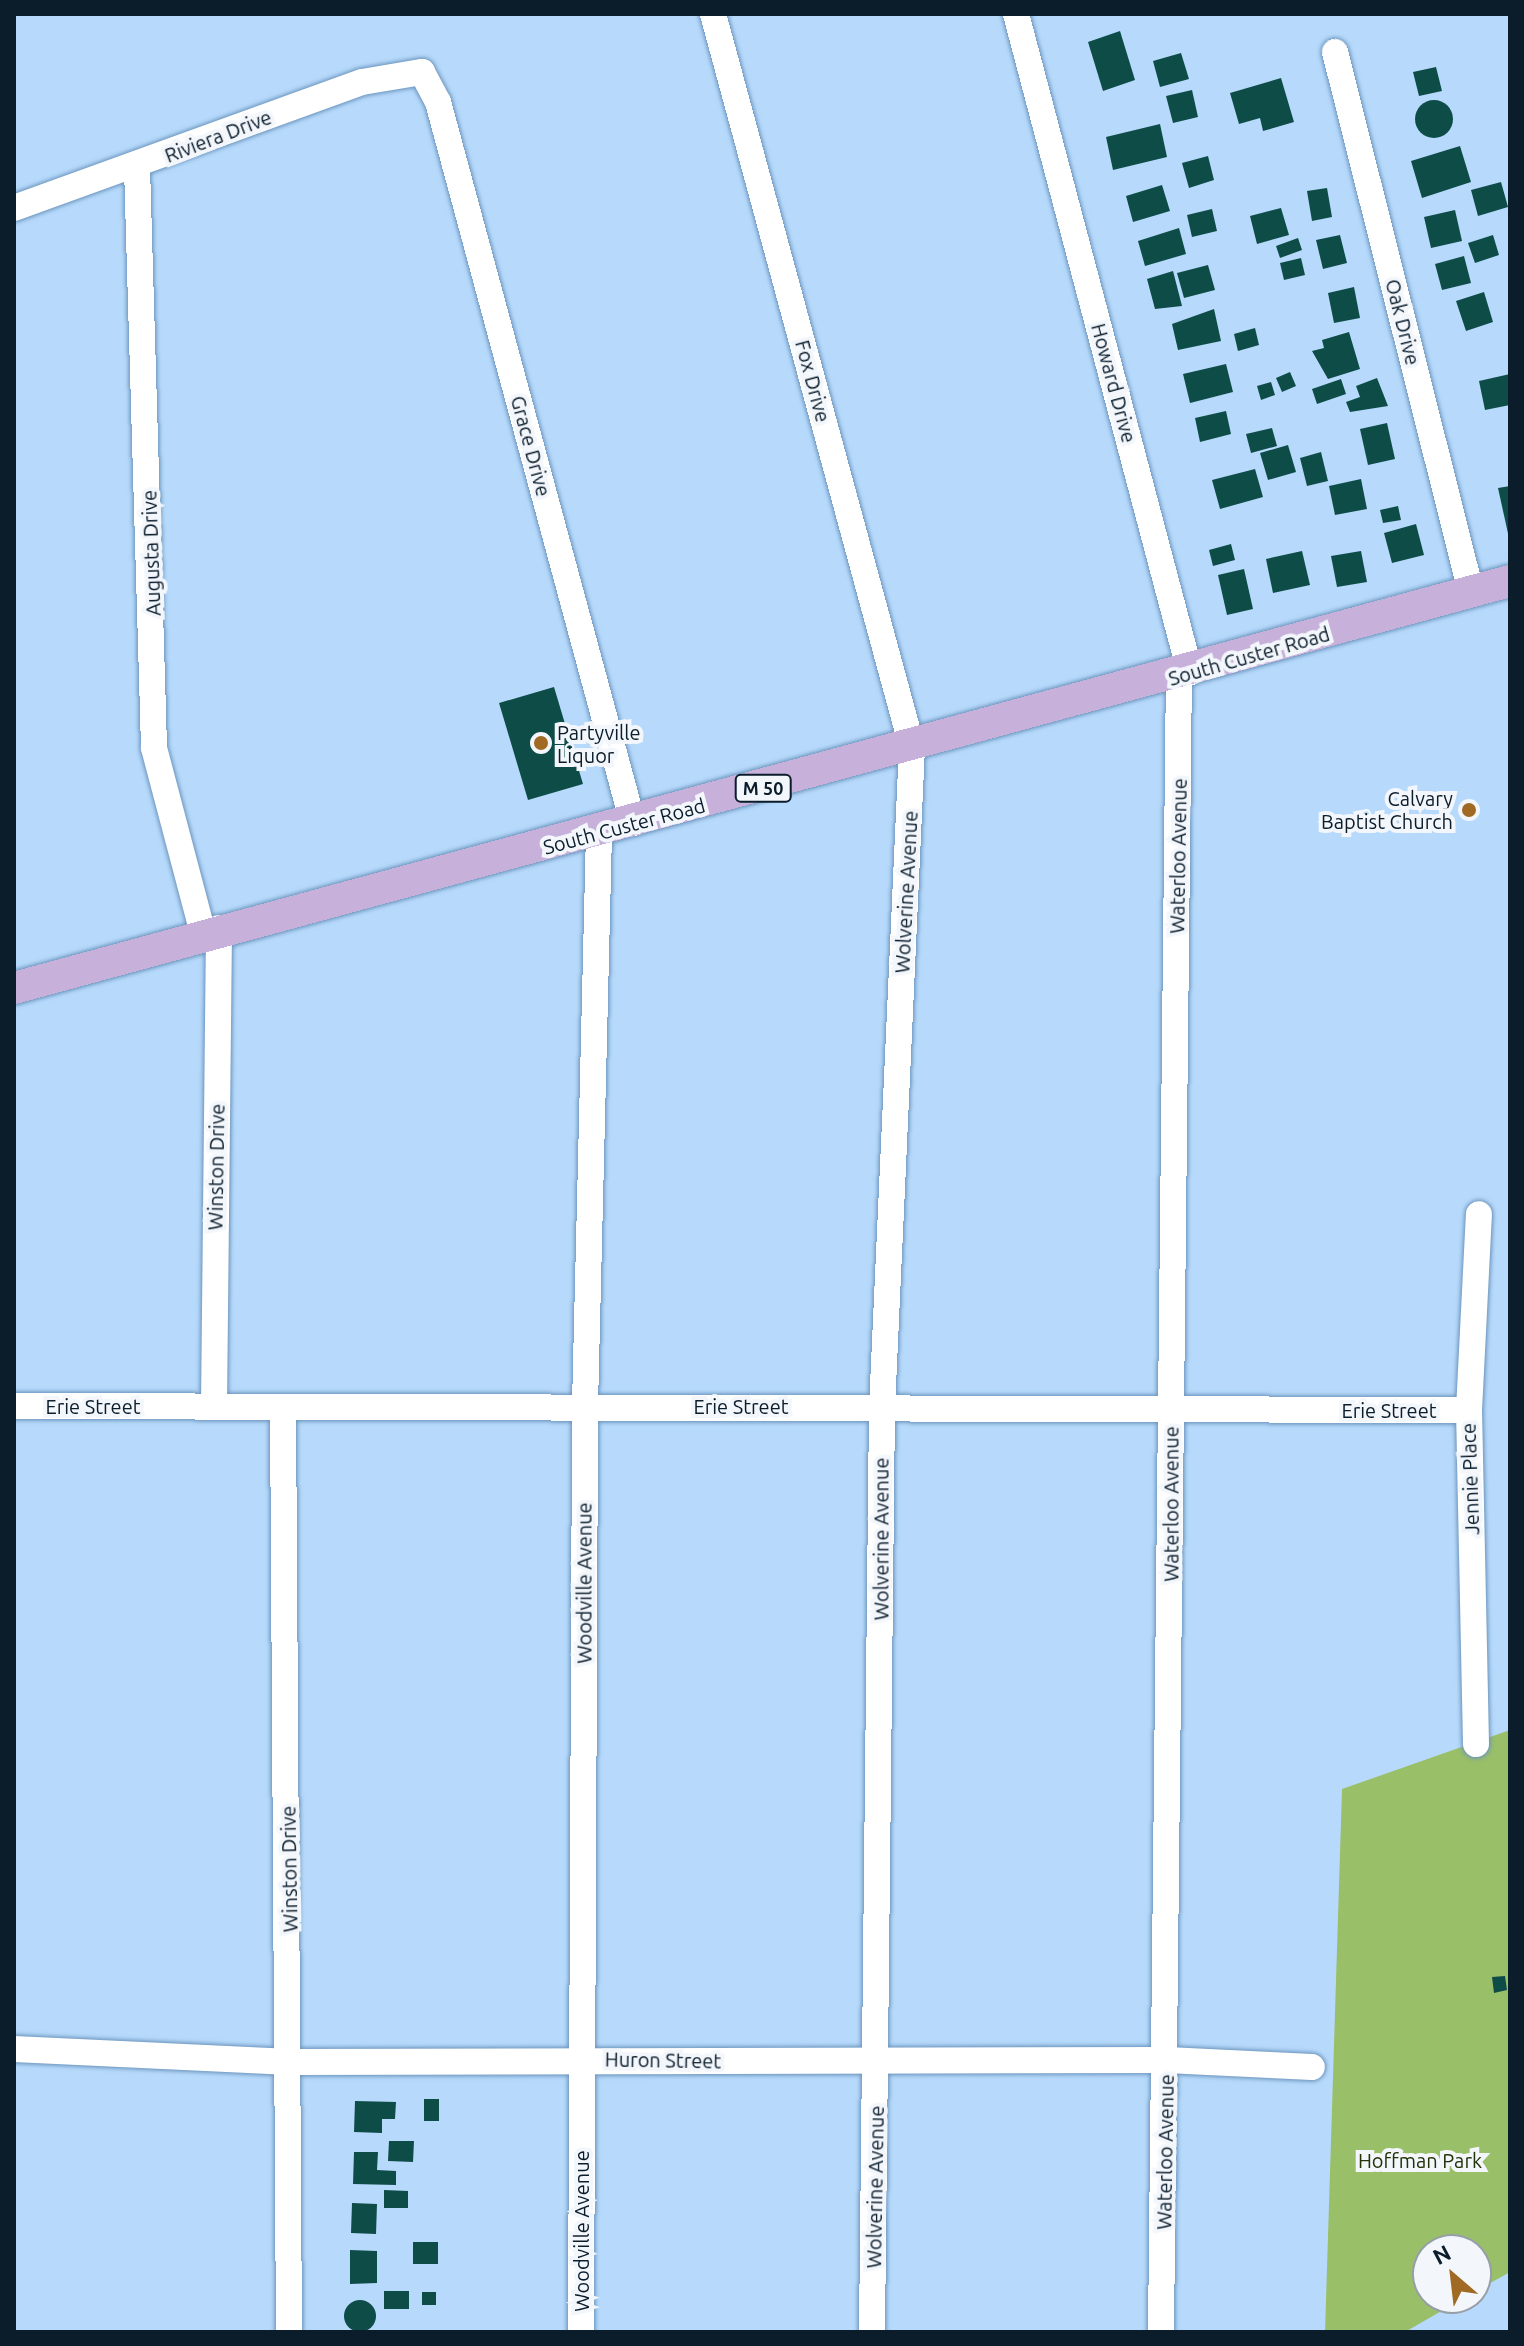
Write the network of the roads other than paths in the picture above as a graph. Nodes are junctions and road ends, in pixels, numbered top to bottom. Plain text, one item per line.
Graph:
1 (713, 14) edge
2 (1016, 14) edge
3 (1335, 52) dead end
4 (422, 72) joint
5 (137, 167) junction
6 (14, 208) edge
7 (1510, 581) edge
8 (1471, 592) junction
9 (1185, 674) junction
10 (912, 747) junction
11 (633, 823) junction
12 (599, 834) junction
13 (211, 930) junction
14 (14, 988) edge
15 (1479, 1214) dead end
16 (14, 1406) edge
17 (214, 1406) junction
18 (585, 1406) junction
19 (283, 1407) junction
20 (882, 1407) junction
21 (1171, 1410) junction
22 (1469, 1410) junction
23 (1476, 1744) dead end
24 (14, 2049) edge
25 (580, 2059) junction
26 (1167, 2060) junction
27 (291, 2062) junction
28 (877, 2063) junction
29 (1312, 2067) dead end
30 (289, 2332) edge
31 (581, 2332) edge
32 (872, 2332) edge
33 (1161, 2332) edge

1 - 10 street, Fox Drive
2 - 9 street, Howard Drive
3 - 8 street, Oak Drive
4 - 5 street, Riviera Drive
4 - 11 street, Grace Drive
5 - 6 street, Riviera Drive
5 - 13 street, Augusta Drive
7 - 8 main road, South Custer Road / M 50
8 - 9 main road, South Custer Road / M 50
9 - 10 main road, South Custer Road / M 50
9 - 21 street, Waterloo Avenue
10 - 11 main road, South Custer Road / M 50
10 - 20 street, Wolverine Avenue
11 - 12 main road, South Custer Road / M 50
12 - 13 main road, South Custer Road / M 50
12 - 18 street, Woodville Avenue
13 - 14 main road, South Custer Road / M 50
13 - 17 street, Winston Drive
15 - 22 street, Jennie Place
16 - 17 street, Erie Street
17 - 19 street, Erie Street
18 - 19 street, Erie Street
18 - 20 street, Erie Street
18 - 25 street, Woodville Avenue
19 - 27 street, Winston Drive
20 - 21 street, Erie Street
20 - 28 street, Wolverine Avenue
21 - 22 street, Erie Street
21 - 26 street, Waterloo Avenue
22 - 23 street, Jennie Place
24 - 27 street, Huron Street
25 - 27 street, Huron Street
25 - 28 street, Huron Street
25 - 31 street, Woodville Avenue
26 - 28 street, Huron Street
26 - 29 street, Huron Street
26 - 33 street, Waterloo Avenue
27 - 30 street, Winston Drive
28 - 32 street, Wolverine Avenue

